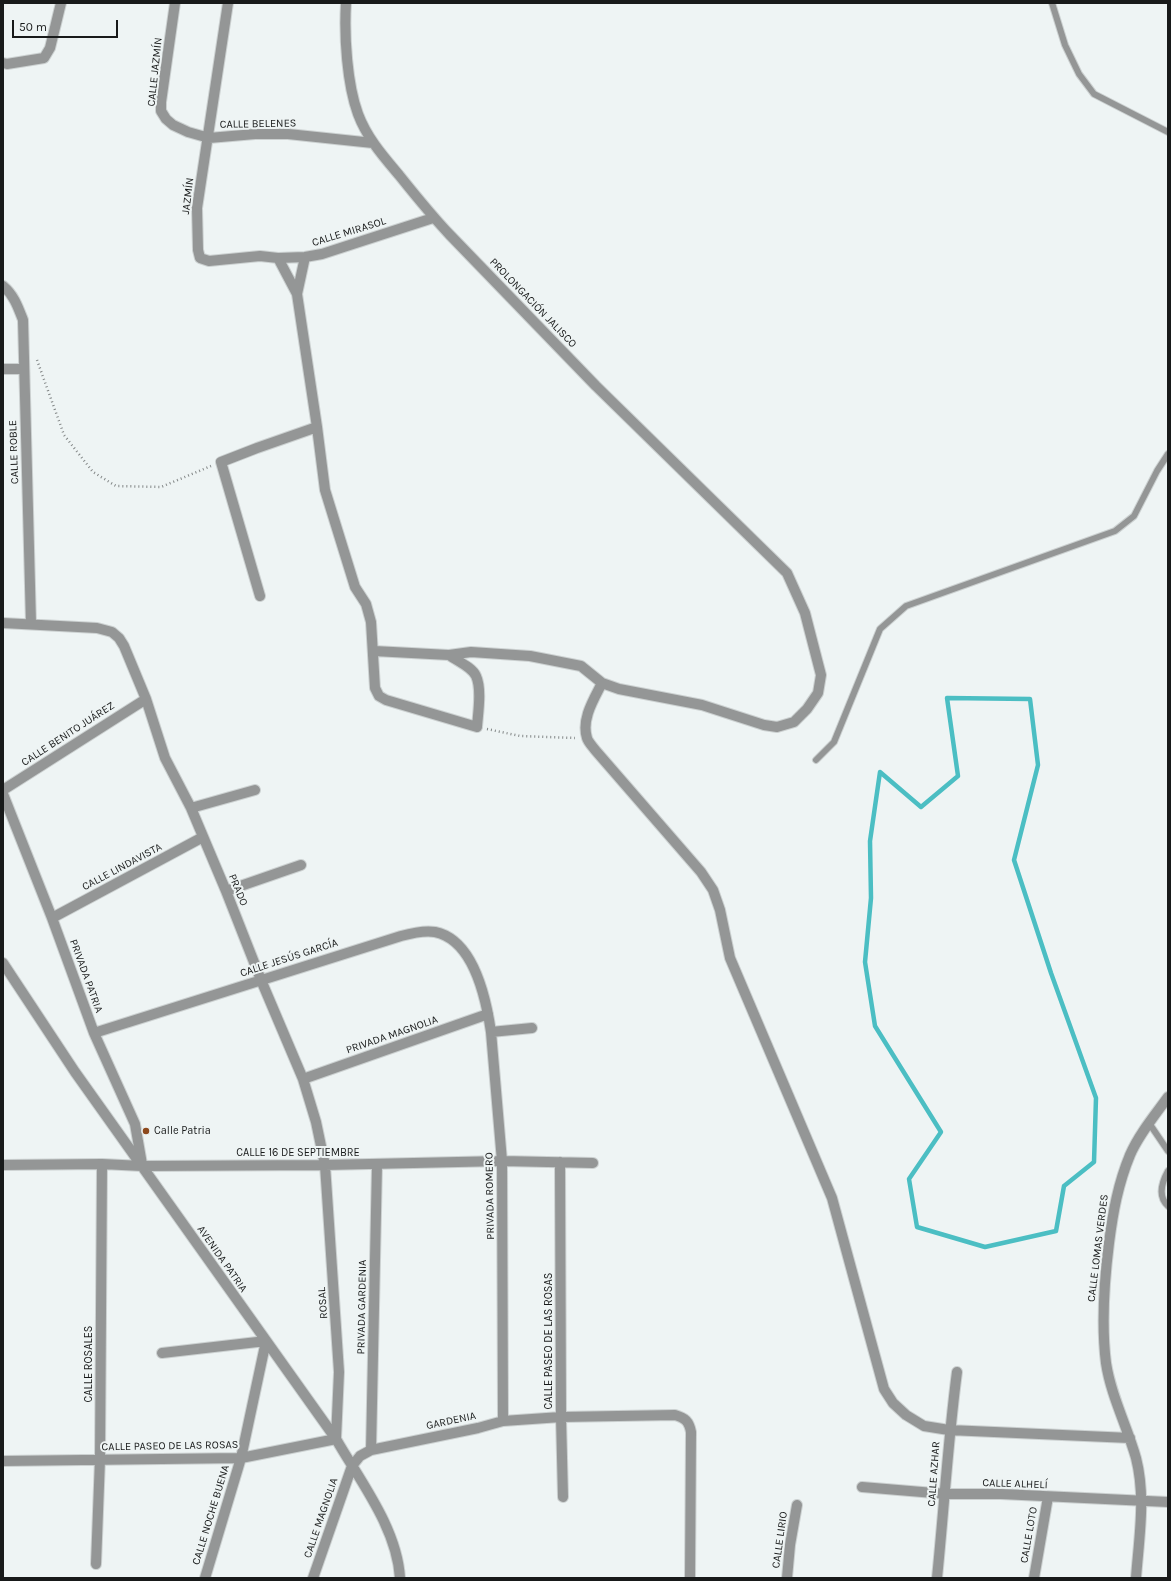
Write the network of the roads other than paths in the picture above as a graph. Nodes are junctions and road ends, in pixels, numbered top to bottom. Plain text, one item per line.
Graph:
1 (61, 3) edge
2 (175, 3) edge
3 (228, 3) edge
4 (346, 3) edge
5 (1052, 3) edge
6 (3, 63) edge
7 (1168, 132) edge
8 (209, 138) junction
9 (373, 143) junction
10 (434, 218) junction
11 (305, 257) junction
12 (200, 258) joint
13 (278, 258) junction
14 (3, 286) edge
15 (297, 294) junction
16 (3, 369) edge
17 (24, 369) junction
18 (317, 427) junction
19 (1168, 454) edge
20 (260, 596) dead end
21 (3, 623) edge
22 (31, 624) junction
23 (374, 651) junction
24 (449, 655) junction
25 (602, 683) junction
26 (146, 699) junction
27 (816, 760) dead end
28 (3, 790) edge
29 (255, 790) dead end
30 (3, 794) edge
31 (191, 808) junction
32 (203, 837) junction
33 (301, 865) dead end
34 (226, 890) junction
35 (52, 918) junction
36 (3, 963) edge
37 (476, 973) joint
38 (261, 980) junction
39 (488, 1014) junction
40 (532, 1028) dead end
41 (491, 1032) junction
42 (94, 1033) junction
43 (303, 1079) junction
44 (1168, 1097) edge
45 (1149, 1123) junction
46 (1168, 1151) edge
47 (502, 1161) junction
48 (560, 1162) junction
49 (593, 1163) dead end
50 (102, 1164) junction
51 (3, 1165) edge
52 (325, 1165) junction
53 (376, 1165) junction
54 (142, 1166) junction
55 (1168, 1171) edge
56 (1168, 1206) edge
57 (266, 1341) junction
58 (162, 1352) dead end
59 (957, 1372) dead end
60 (561, 1417) junction
61 (503, 1421) junction
62 (949, 1430) junction
63 (1130, 1438) junction
64 (336, 1439) junction
65 (371, 1450) junction
66 (241, 1458) junction
67 (100, 1459) junction
68 (3, 1461) edge
69 (352, 1466) junction
70 (862, 1487) dead end
71 (946, 1494) junction
72 (563, 1497) dead end
73 (1048, 1497) junction
74 (1142, 1501) junction
75 (1168, 1502) edge
76 (797, 1505) dead end
77 (96, 1564) dead end
78 (205, 1578) edge
79 (313, 1578) edge
80 (400, 1578) edge
81 (690, 1578) edge
82 (787, 1578) edge
83 (937, 1578) edge
84 (1034, 1578) edge
85 (1136, 1578) edge

1 - 6 street
2 - 8 street, CALLE JAZMÍN
3 - 8 street, CALLE BELENES
4 - 9 street, PROLONGACIÓN JALISCO
5 - 7 lane
8 - 9 street, CALLE BELENES
8 - 12 street, JAZMÍN
9 - 10 street, PROLONGACIÓN JALISCO
10 - 11 street, CALLE MIRASOL
10 - 25 street, PROLONGACIÓN JALISCO
11 - 13 street, CALLE MIRASOL
11 - 15 street
12 - 13 street, CALLE MIRASOL
13 - 15 street
14 - 17 street, CALLE ROBLE
15 - 18 street
16 - 17 street
17 - 22 street, CALLE ROBLE
18 - 20 street
18 - 23 street
19 - 27 lane
21 - 22 street
22 - 26 street, PRADO
23 - 24 street
23 - 24 street
24 - 25 street
25 - 62 street
26 - 28 street, CALLE BENITO JUÁREZ
26 - 31 street, PRADO
29 - 31 street
30 - 35 street, PRIVADA PATRIA
31 - 32 street, PRADO
32 - 34 street, PRADO
32 - 35 street, CALLE LINDAVISTA
33 - 34 street
34 - 38 street, PRADO
35 - 42 street, PRIVADA PATRIA
36 - 54 street, AVENIDA PATRIA
37 - 38 street, CALLE JESÚS GARCÍA
37 - 39 street, PRIVADA ROMERO
38 - 42 street, CALLE JESÚS GARCÍA
38 - 43 street, PRADO
39 - 41 street, PRIVADA ROMERO
39 - 43 street, PRIVADA MAGNOLIA
40 - 41 street
41 - 47 street, PRIVADA ROMERO
42 - 54 street, PRIVADA PATRIA
43 - 52 street, PRADO
44 - 45 street, CALLE LOMAS VERDES
45 - 46 lane
45 - 63 street, CALLE LOMAS VERDES
47 - 48 street, CALLE 16 DE SEPTIEMBRE
47 - 53 street, CALLE 16 DE SEPTIEMBRE
47 - 61 street, PRIVADA ROMERO
48 - 49 street, CALLE 16 DE SEPTIEMBRE
48 - 60 street, CALLE PASEO DE LAS ROSAS
50 - 51 street, CALLE 16 DE SEPTIEMBRE
50 - 54 street, CALLE 16 DE SEPTIEMBRE
50 - 67 street, CALLE ROSALES
52 - 53 street, CALLE 16 DE SEPTIEMBRE
52 - 54 street, CALLE 16 DE SEPTIEMBRE
52 - 64 street, ROSAL
53 - 65 street, PRIVADA GARDENIA
54 - 57 street, AVENIDA PATRIA
55 - 56 lane
57 - 58 street
57 - 64 street, AVENIDA PATRIA
57 - 66 street, CALLE NOCHE BUENA
59 - 62 street, CALLE AZHAR
60 - 61 street, GARDENIA
60 - 72 street
60 - 81 street, CALLE PASEO DE LAS ROSAS
61 - 65 street, GARDENIA
62 - 63 street
62 - 71 street, CALLE AZHAR
63 - 74 street, CALLE LOMAS VERDES
64 - 66 street, CALLE PASEO DE LAS ROSAS
64 - 69 street, AVENIDA PATRIA
65 - 69 street, GARDENIA
66 - 67 street, CALLE PASEO DE LAS ROSAS
66 - 78 street, CALLE NOCHE BUENA
67 - 68 street, CALLE PASEO DE LAS ROSAS
67 - 77 street, CALLE ROSALES
69 - 79 street, CALLE MAGNOLIA
69 - 80 street, AVENIDA PATRIA
70 - 71 street, CALLE ALHELÍ
71 - 73 street, CALLE ALHELÍ
71 - 83 street, CALLE AZHAR
73 - 74 street, CALLE ALHELÍ
73 - 84 street, CALLE LOTO
74 - 75 street, CALLE ALHELÍ
74 - 85 street, CALLE LOMAS VERDES
76 - 82 street, CALLE LIRIO

